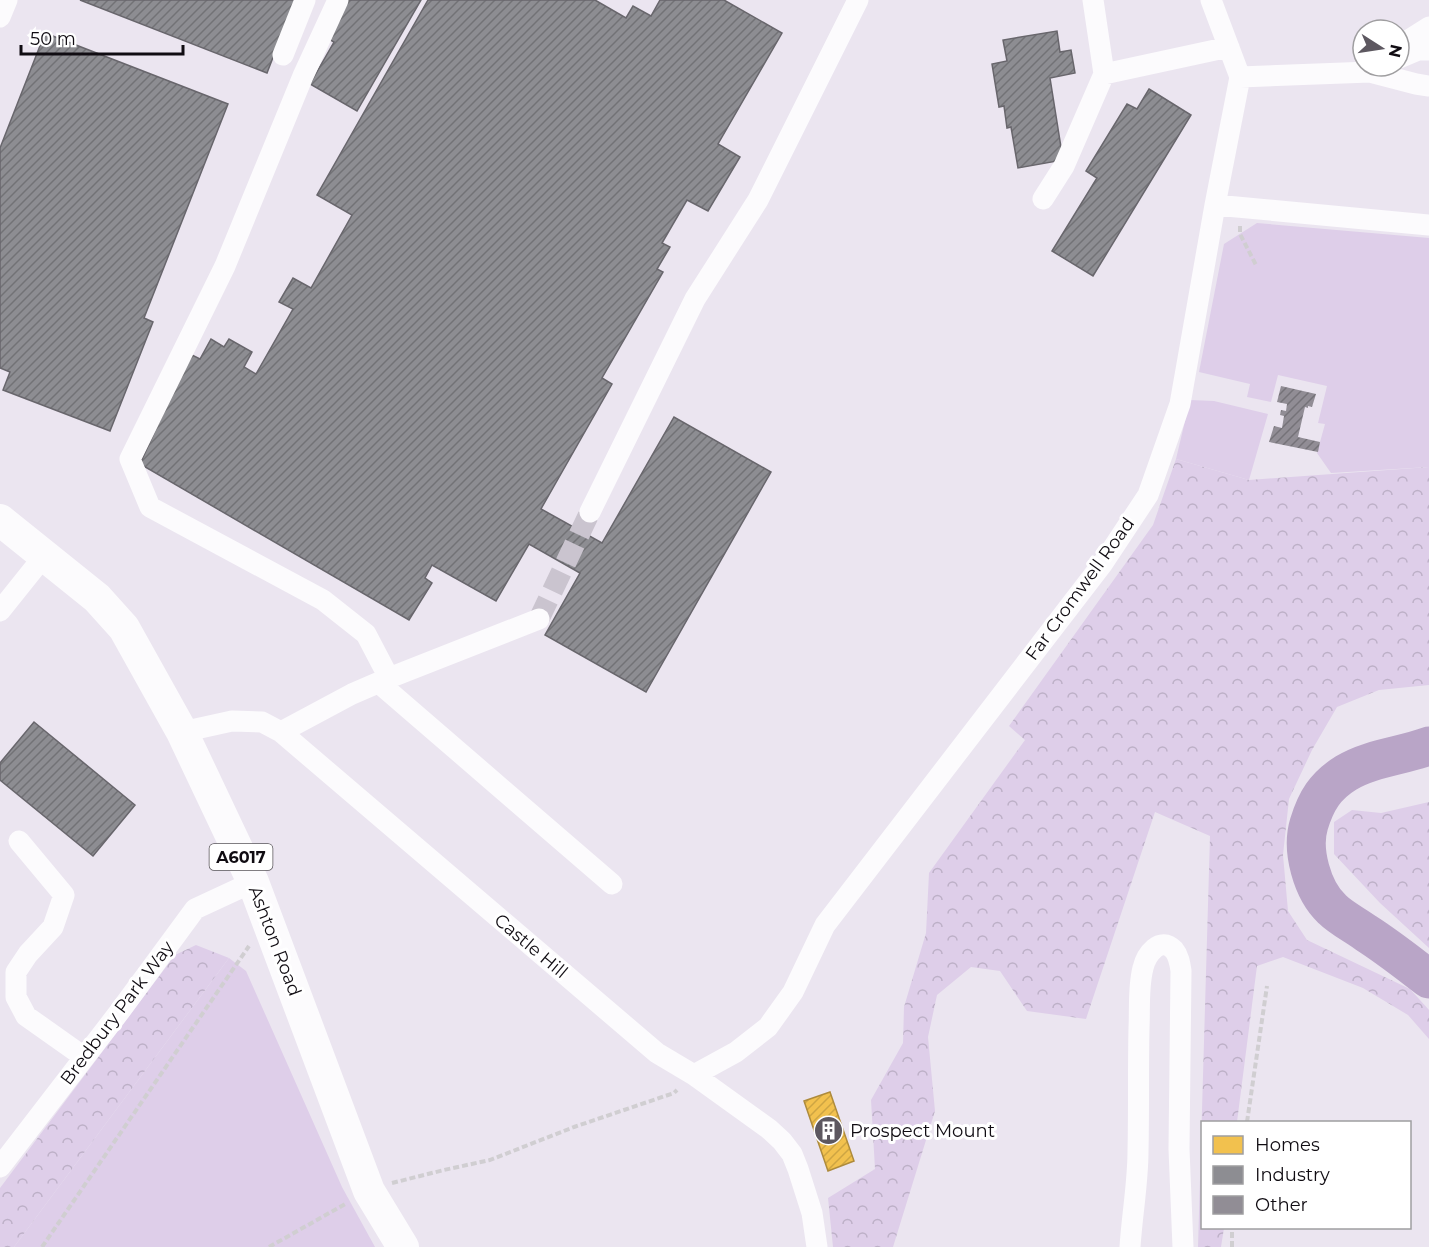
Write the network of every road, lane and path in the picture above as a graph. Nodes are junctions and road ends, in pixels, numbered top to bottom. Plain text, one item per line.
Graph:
1 (7, 0) edge
2 (305, 0) edge
3 (338, 0) edge
4 (858, 0) edge
5 (1093, 0) edge
6 (1211, 0) edge
7 (0, 17) edge
8 (1429, 27) edge
9 (1411, 38) edge
10 (1229, 47) junction
11 (1429, 50) edge
12 (1411, 53) edge
13 (283, 55) dead end
14 (1351, 70) edge
15 (1104, 74) junction
16 (1240, 77) junction
17 (1401, 78) edge
18 (1429, 86) edge
19 (1043, 199) dead end
20 (1215, 205) junction
21 (1239, 208) junction
22 (1429, 225) edge
23 (1256, 265) dead end
24 (590, 512) tunnel mouth
25 (0, 520) edge
26 (44, 556) junction
27 (0, 611) edge
28 (539, 619) tunnel mouth
29 (384, 681) junction
30 (182, 732) junction
31 (281, 732) junction
32 (19, 841) dead end
33 (253, 882) junction
34 (612, 884) dead end
35 (267, 920) junction
36 (1267, 986) dead end
37 (84, 1057) junction
38 (694, 1075) junction
39 (1247, 1121) edge
40 (0, 1167) edge
41 (369, 1191) junction
42 (1232, 1229) edge
43 (42, 1247) edge
44 (269, 1247) edge
45 (403, 1247) edge
46 (817, 1247) edge
47 (1130, 1247) edge
48 (1183, 1247) edge
49 (1232, 1247) edge

1 - 7 street
2 - 13 street
3 - 29 street
4 - 24 street
5 - 15 street
6 - 10 street
8 - 9 street
10 - 15 street
10 - 16 street
11 - 12 street
14 - 16 street
15 - 19 street
16 - 20 street, Far Cromwell Road
17 - 18 street
20 - 21 street
20 - 38 street, Far Cromwell Road
21 - 22 street
21 - 23 path
25 - 26 highway, Ashton Road / A6017
26 - 27 street
26 - 30 highway, Ashton Road / A6017
28 - 29 street
29 - 31 street
29 - 34 street
30 - 31 street, Castle Hill
30 - 33 highway, Ashton Road / A6017
31 - 38 street, Castle Hill
32 - 37 street
33 - 35 highway, Ashton Road / A6017
33 - 37 street, Bredbury Park Way
35 - 41 highway, Ashton Road / A6017
35 - 43 path
36 - 39 path
37 - 40 street, Bredbury Park Way
38 - 41 path
38 - 46 street, Castle Hill
41 - 44 path
41 - 45 highway, Ashton Road / A6017
42 - 49 path
47 - 48 street

